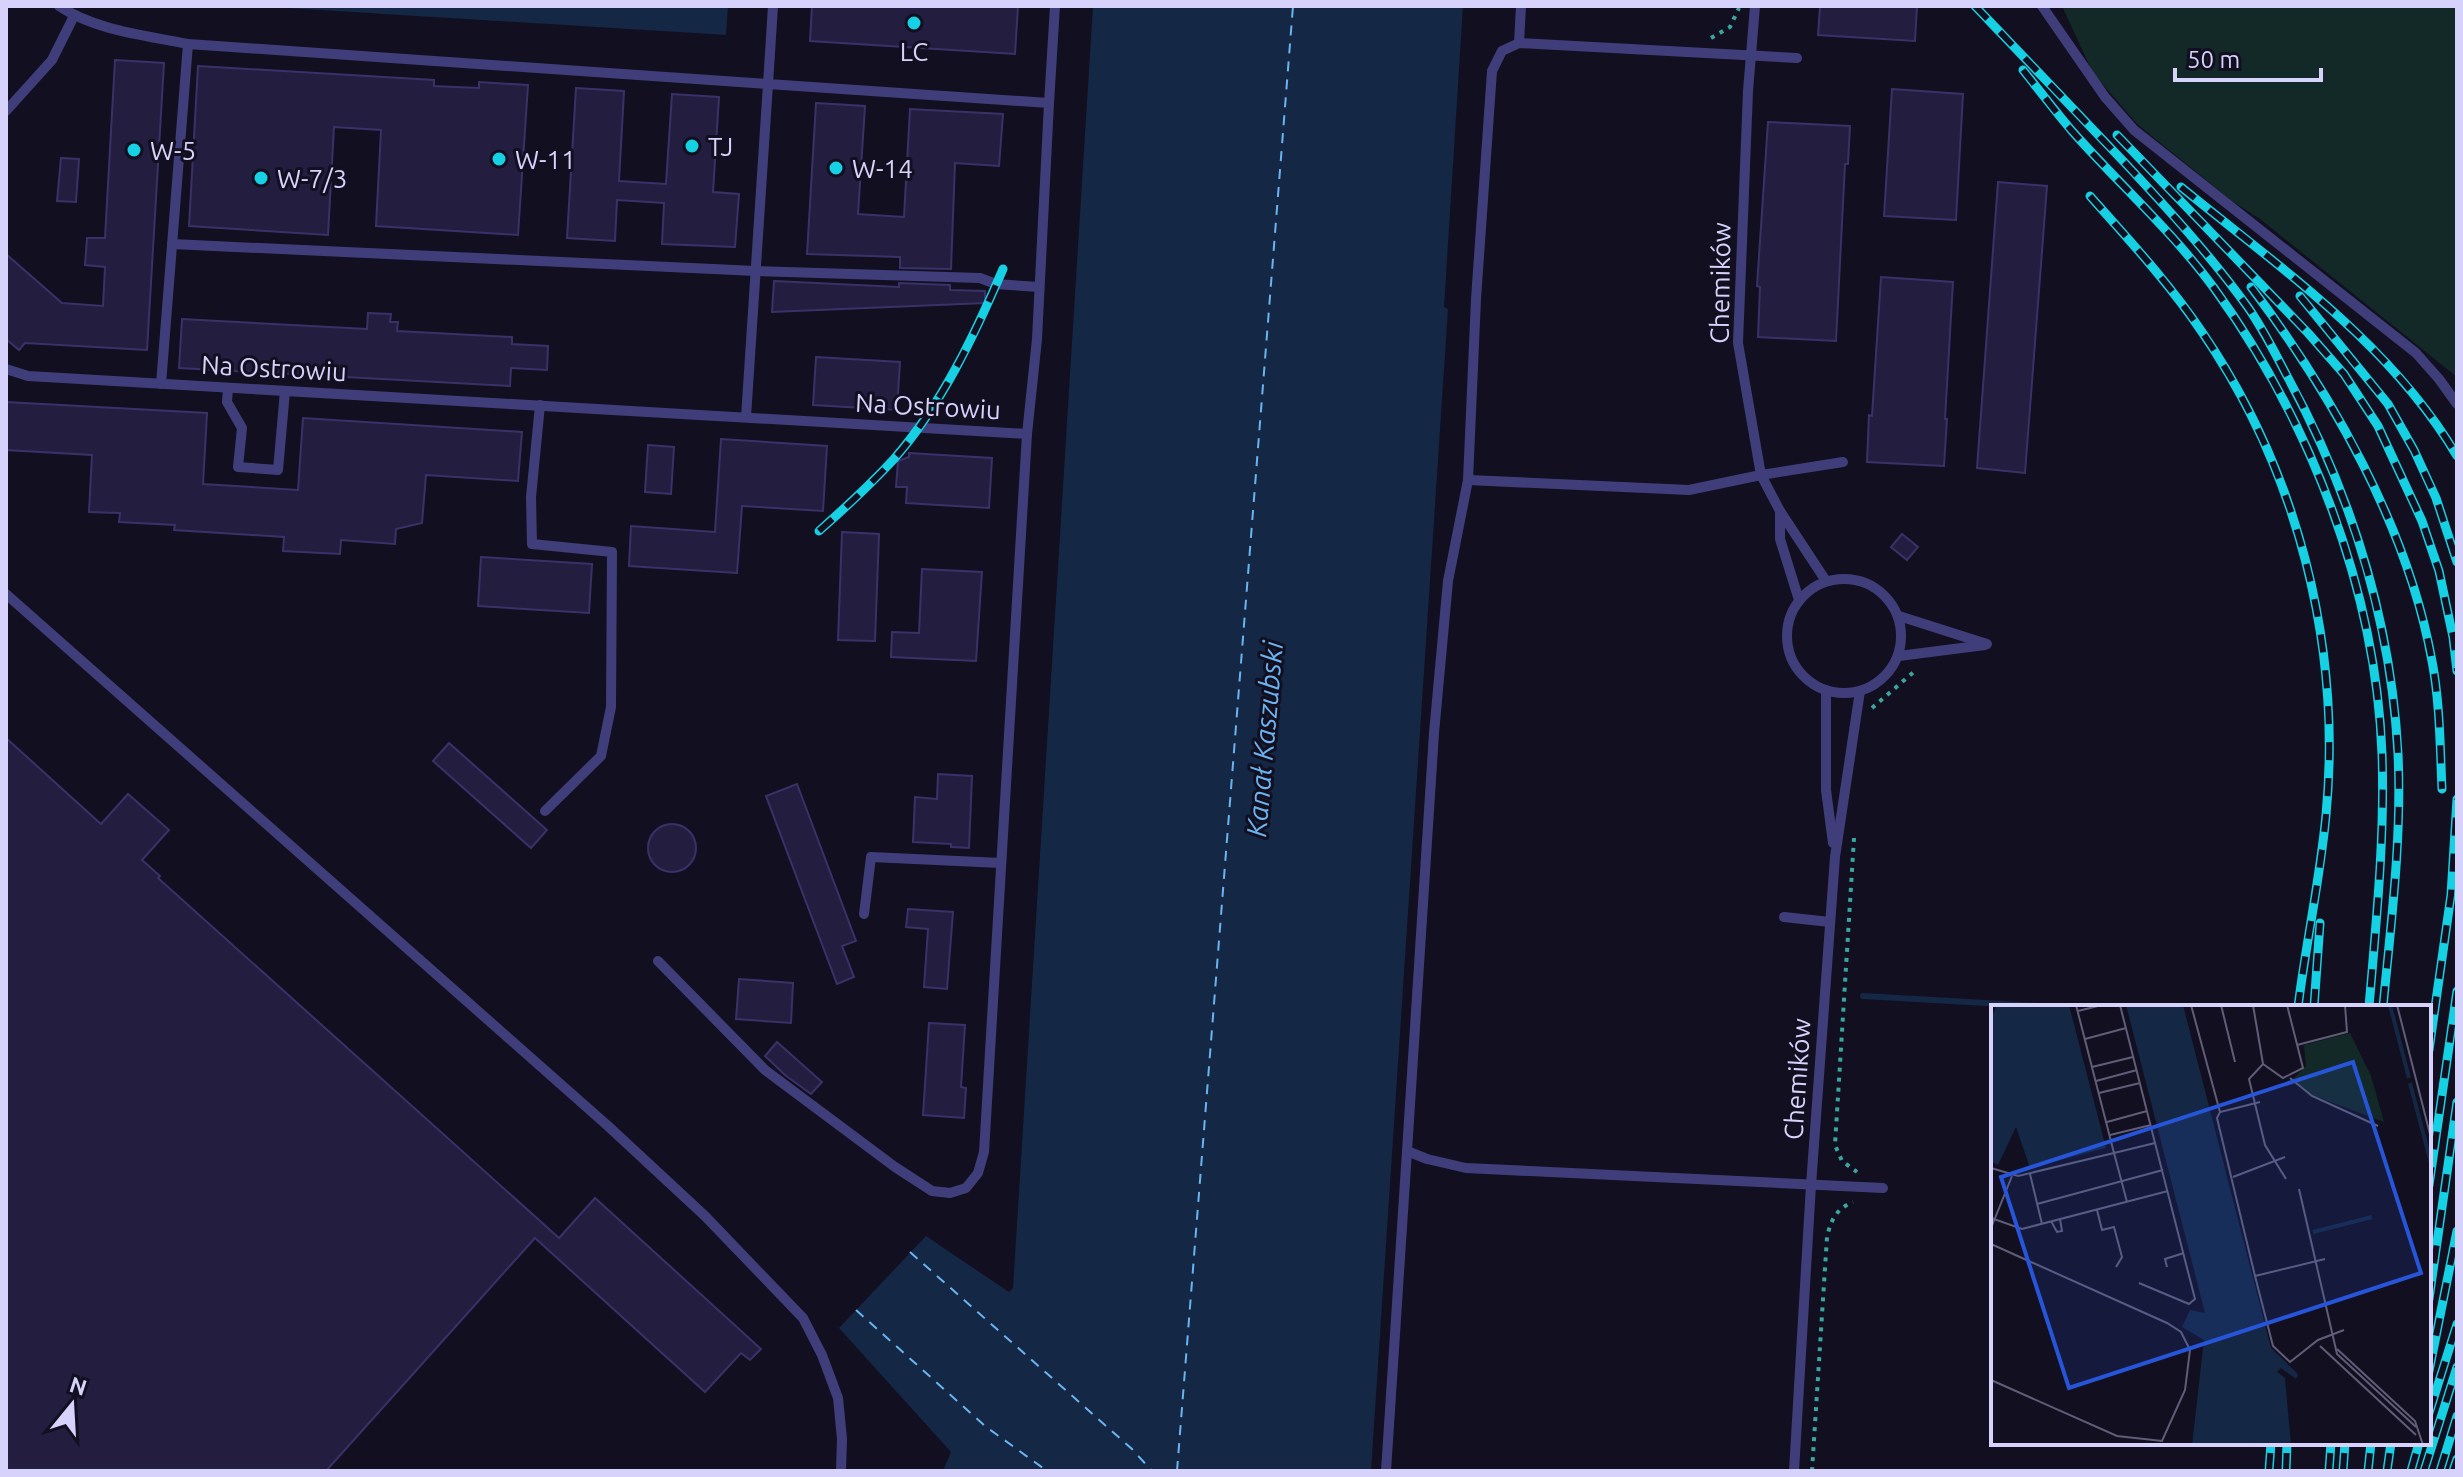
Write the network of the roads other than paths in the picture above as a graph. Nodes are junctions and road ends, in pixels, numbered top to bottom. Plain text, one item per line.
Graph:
1 (59, 6) edge
2 (773, 6) edge
3 (1055, 6) edge
4 (1755, 6) edge
5 (2042, 6) edge
6 (1521, 10) edge
7 (74, 16) junction
8 (1519, 43) junction
9 (188, 44) junction
10 (1751, 55) junction
11 (1797, 58) dead end
12 (768, 84) junction
13 (1049, 103) junction
14 (6, 111) edge
15 (172, 244) junction
16 (756, 271) junction
17 (1039, 287) junction
18 (6, 369) edge
19 (161, 384) junction
20 (228, 388) junction
21 (285, 391) junction
22 (2457, 404) edge
23 (540, 405) junction
24 (746, 417) junction
25 (1027, 434) junction
26 (1843, 462) dead end
27 (1761, 475) junction
28 (1468, 480) junction
29 (1780, 511) junction
30 (1826, 581) junction
31 (6, 594) edge
32 (1799, 600) junction
33 (1899, 616) junction
34 (1899, 656) junction
35 (1826, 690) junction
36 (1860, 691) junction
37 (545, 811) dead end
38 (1835, 857) junction
39 (1001, 863) junction
40 (864, 914) dead end
41 (1784, 917) dead end
42 (1830, 922) junction
43 (658, 961) dead end
44 (1407, 1151) junction
45 (1811, 1185) junction
46 (1883, 1188) dead end
47 (841, 1471) edge
48 (1386, 1471) edge
49 (1794, 1471) edge

1 - 7 lane
2 - 12 lane
3 - 13 lane
4 - 10 lane, Chemików
5 - 22 lane
6 - 8 lane
7 - 9 lane
7 - 14 lane
8 - 10 lane
8 - 28 lane
9 - 12 lane
9 - 15 lane
10 - 11 lane
10 - 27 lane, Chemików
12 - 13 lane
12 - 16 lane
13 - 17 lane
15 - 16 lane
15 - 19 lane
16 - 17 lane
16 - 24 lane
17 - 25 lane
18 - 19 lane, Na Ostrowiu
19 - 20 lane, Na Ostrowiu
20 - 21 lane, Na Ostrowiu
20 - 21 lane
21 - 23 lane, Na Ostrowiu
23 - 24 lane, Na Ostrowiu
23 - 37 lane
24 - 25 lane, Na Ostrowiu
25 - 39 lane
26 - 27 lane
27 - 28 lane
27 - 29 lane, Chemików
28 - 44 lane
29 - 30 lane
29 - 32 lane, Chemików
30 - 32 lane
30 - 33 lane
31 - 47 lane
32 - 35 lane
33 - 34 lane
33 - 34 lane
34 - 36 lane
35 - 36 lane
35 - 38 lane
36 - 38 lane, Chemików
38 - 42 lane, Chemików
39 - 40 lane
39 - 43 lane
41 - 42 lane
42 - 45 lane, Chemików
44 - 45 lane
44 - 48 lane
45 - 46 lane
45 - 49 lane, Chemików

